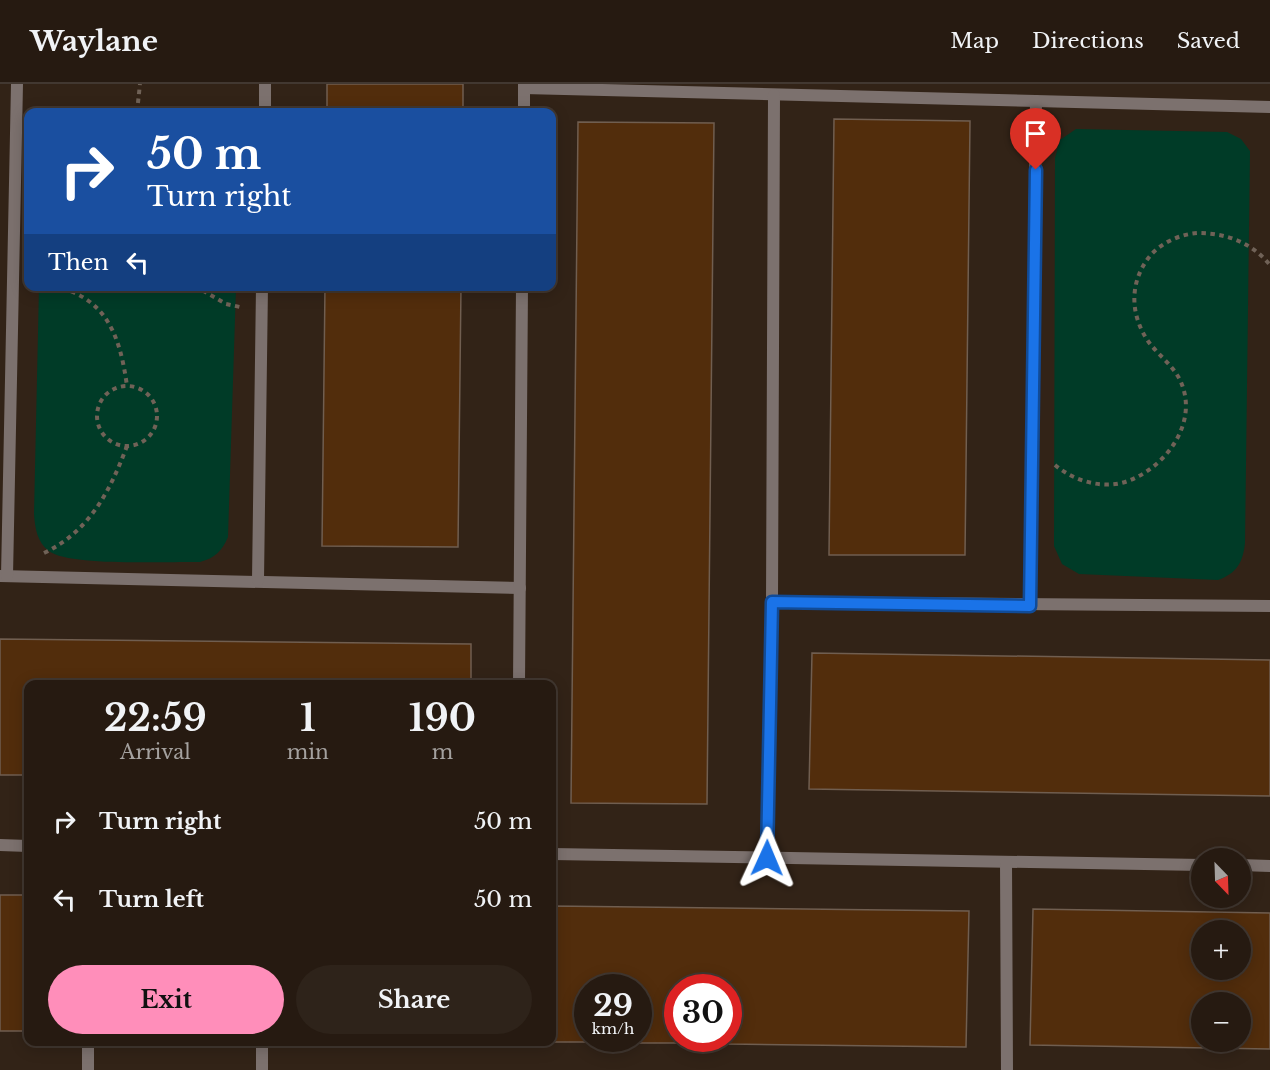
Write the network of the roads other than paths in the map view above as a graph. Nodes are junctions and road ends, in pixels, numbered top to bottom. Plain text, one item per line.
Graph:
1 (17, 84) edge
2 (265, 84) edge
3 (524, 86) edge
4 (774, 94) junction
5 (1036, 101) junction
6 (1270, 107) edge
7 (265, 108) edge
8 (524, 108) edge
9 (262, 291) edge
10 (522, 291) edge
11 (5, 573) edge
12 (258, 580) junction
13 (520, 588) junction
14 (772, 602) junction
15 (1030, 606) junction
16 (1270, 606) edge
17 (519, 680) edge
18 (0, 845) edge
19 (24, 846) edge
20 (556, 854) edge
21 (767, 858) junction
22 (1006, 862) junction
23 (1191, 865) edge
24 (1251, 865) edge
25 (1270, 866) edge
26 (88, 1046) edge
27 (262, 1046) edge
28 (88, 1070) edge
29 (262, 1070) edge
30 (1007, 1070) edge

1 - 11 street
2 - 7 street
3 - 4 street
3 - 8 street
4 - 5 street
4 - 14 street
5 - 6 street
5 - 15 street
9 - 12 street
10 - 13 street
11 - 12 street
12 - 13 street
13 - 17 street
14 - 15 street
14 - 21 street
15 - 16 street
18 - 19 street
20 - 21 street
21 - 22 street
22 - 23 street
22 - 30 street
24 - 25 street
26 - 28 street
27 - 29 street

